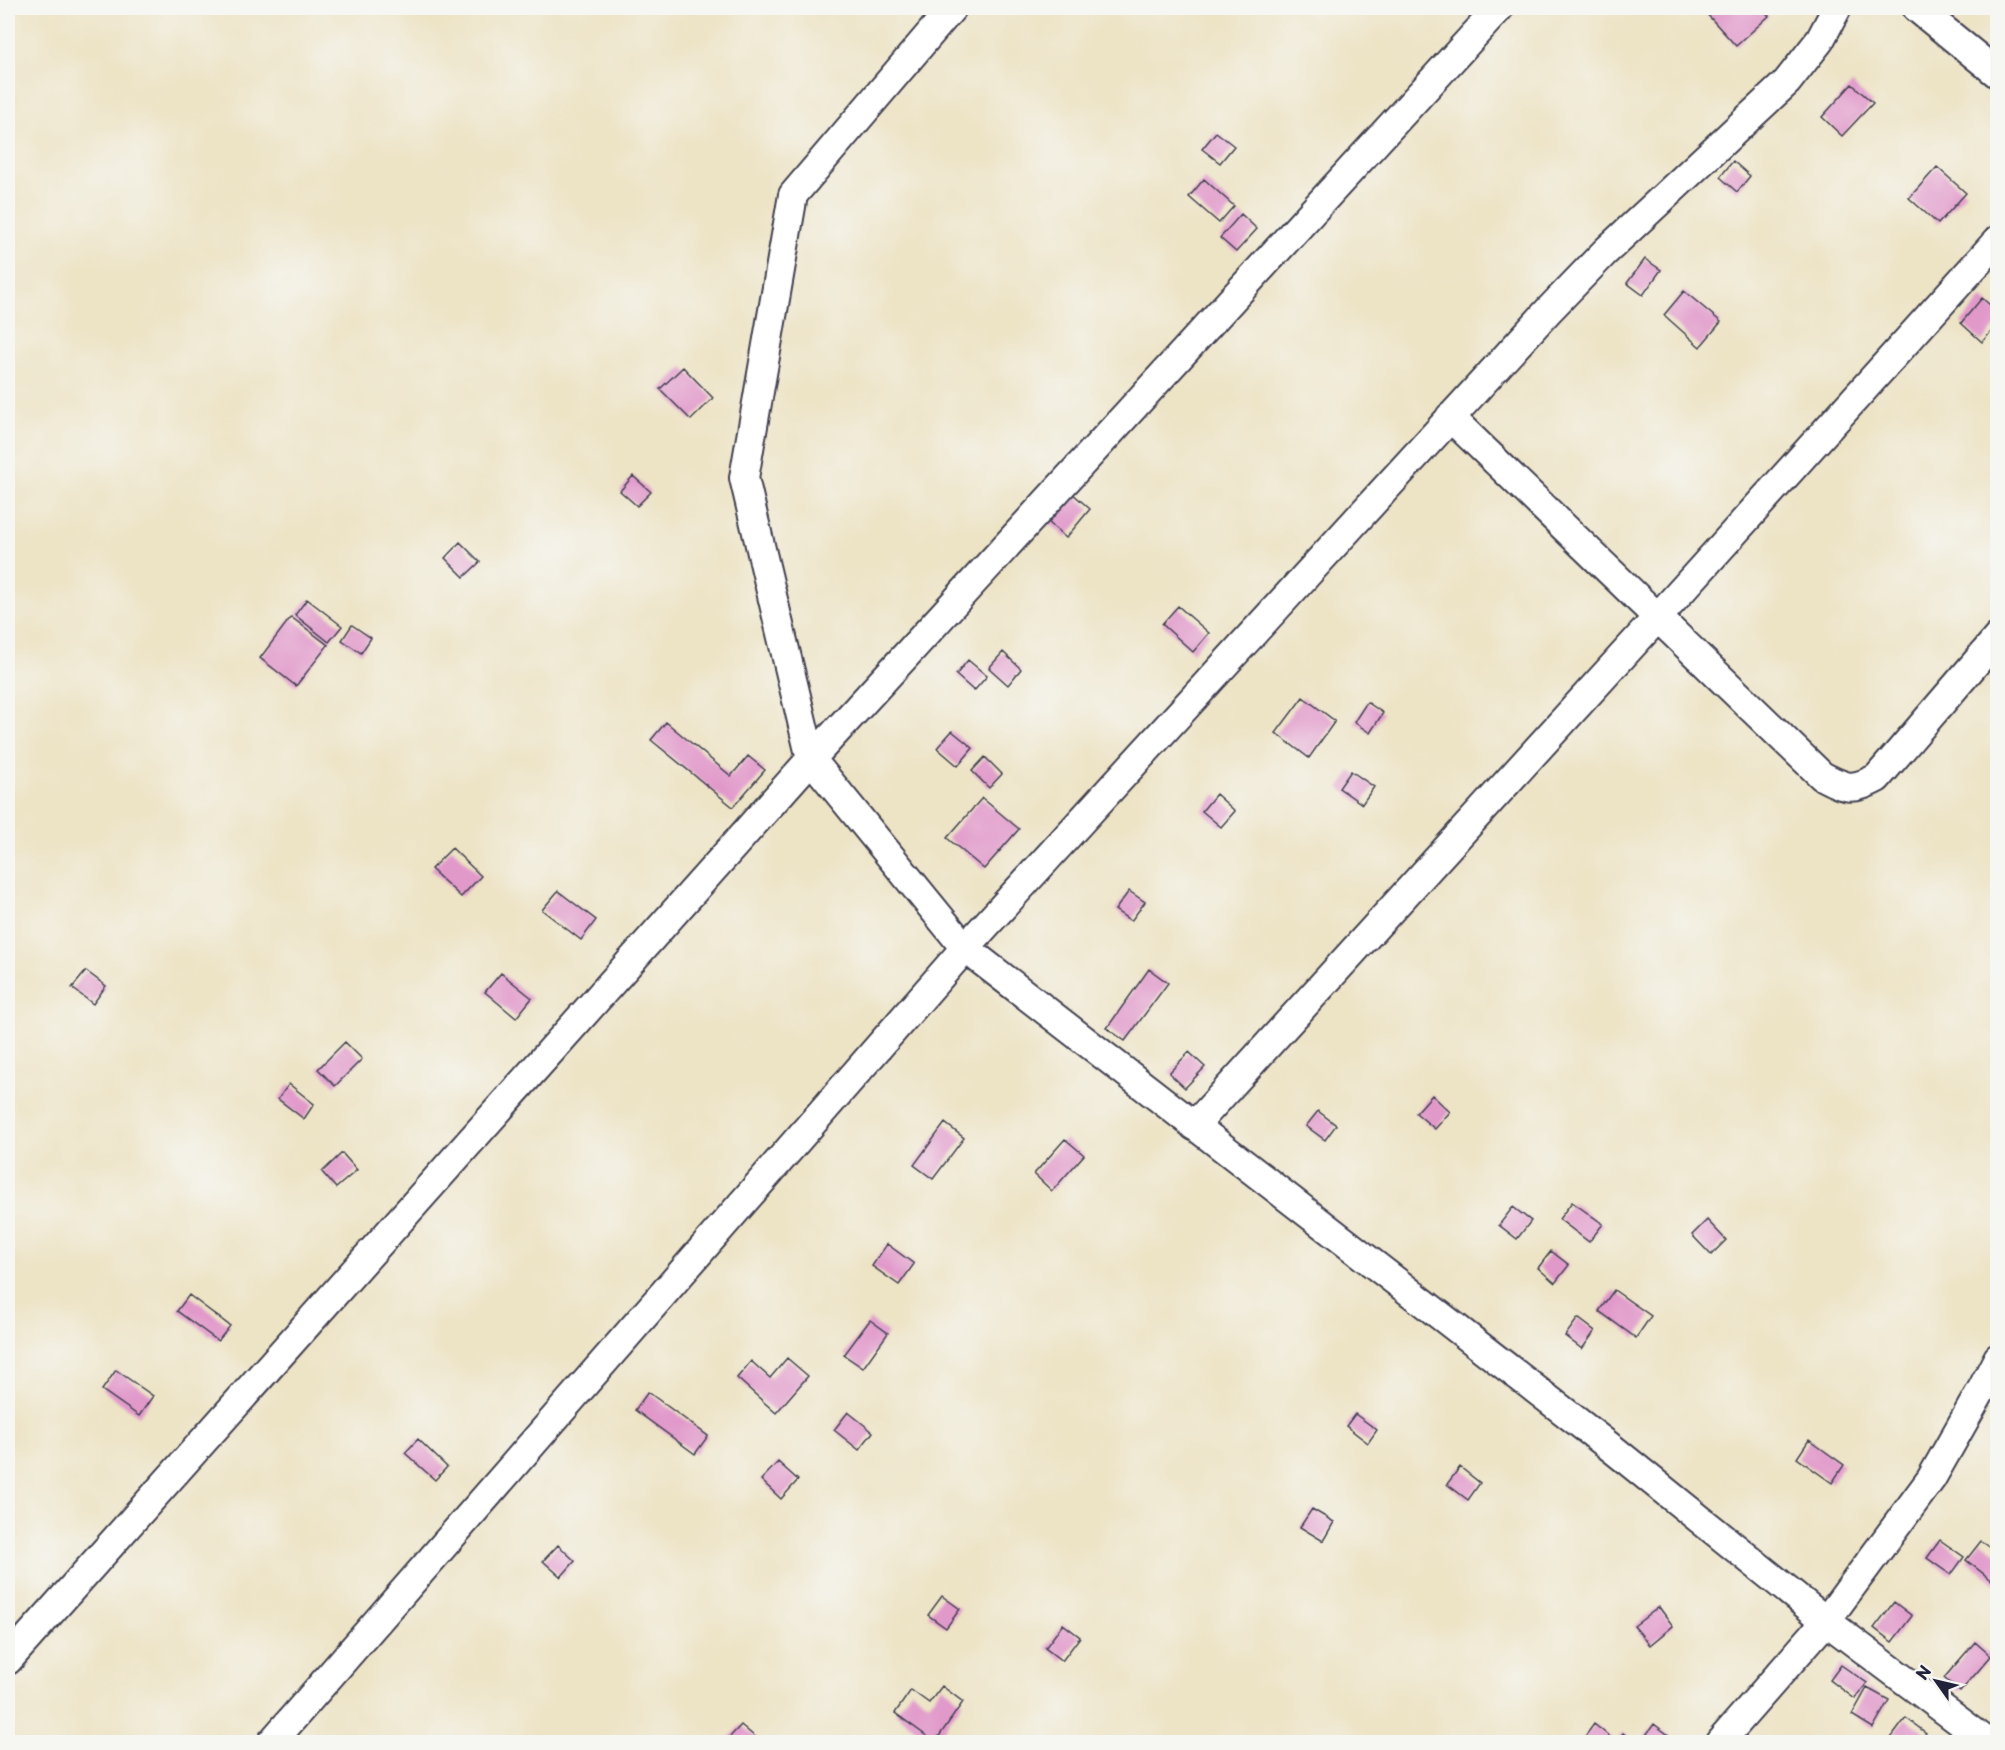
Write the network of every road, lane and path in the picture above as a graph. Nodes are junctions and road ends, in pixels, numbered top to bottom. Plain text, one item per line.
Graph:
1 (952, 8) edge
2 (1499, 8) edge
3 (1837, 8) edge
4 (1917, 8) edge
5 (1998, 74) edge
6 (1998, 240) edge
7 (1450, 417) junction
8 (1657, 618) junction
9 (1998, 637) edge
10 (810, 759) junction
11 (965, 948) junction
12 (1194, 1126) junction
13 (1998, 1358) edge
14 (1826, 1621) junction
15 (8, 1660) edge
16 (272, 1743) edge
17 (1720, 1743) edge
18 (1987, 1743) edge

1 - 10 street
2 - 10 street
3 - 7 street
4 - 5 street
6 - 8 street
7 - 8 street
7 - 11 street
8 - 9 street
8 - 12 street
10 - 11 street
10 - 15 street
11 - 12 street
11 - 16 street
12 - 14 street
13 - 14 street
14 - 17 street
14 - 18 street

